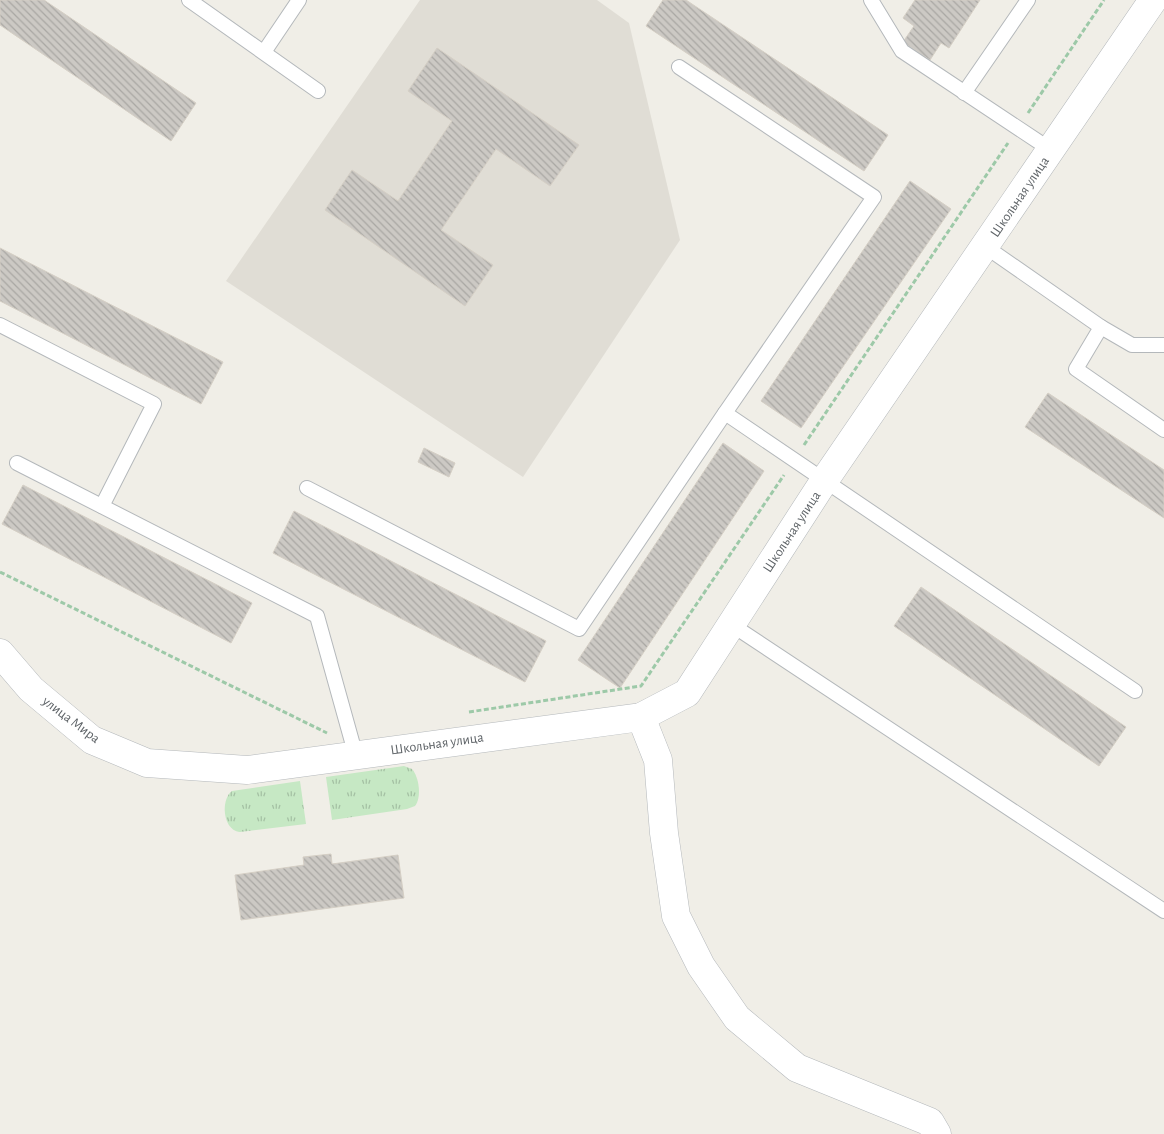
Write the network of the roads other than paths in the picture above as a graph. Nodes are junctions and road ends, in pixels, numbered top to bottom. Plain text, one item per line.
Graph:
1 (189, 0) edge
2 (299, 0) edge
3 (870, 0) edge
4 (1028, 0) edge
5 (1153, 0) edge
6 (264, 52) junction
7 (679, 67) dead end
8 (318, 90) dead end
9 (964, 93) junction
10 (1052, 150) junction
11 (986, 247) junction
12 (0, 325) edge
13 (1101, 327) junction
14 (1164, 346) edge
15 (725, 413) junction
16 (1164, 430) edge
17 (17, 463) dead end
18 (824, 481) junction
19 (307, 488) dead end
20 (102, 506) junction
21 (732, 626) junction
22 (0, 653) edge
23 (1135, 692) dead end
24 (641, 717) junction
25 (356, 756) junction
26 (247, 770) joint
27 (1164, 911) edge
28 (937, 1134) edge

1 - 6 lane
2 - 6 lane
3 - 9 lane
4 - 9 lane
5 - 10 street, Школьная улица
6 - 8 lane
7 - 15 lane
9 - 10 lane
10 - 11 street, Школьная улица
11 - 13 lane
11 - 18 street, Школьная улица
12 - 20 lane
13 - 14 lane
13 - 16 lane
15 - 18 lane
15 - 19 lane
17 - 20 lane
18 - 21 street, Школьная улица
18 - 23 lane
20 - 25 lane
21 - 24 street, Школьная улица
21 - 27 lane
22 - 26 street, улица Мира
24 - 25 street, Школьная улица
24 - 28 street
25 - 26 street, Школьная улица

